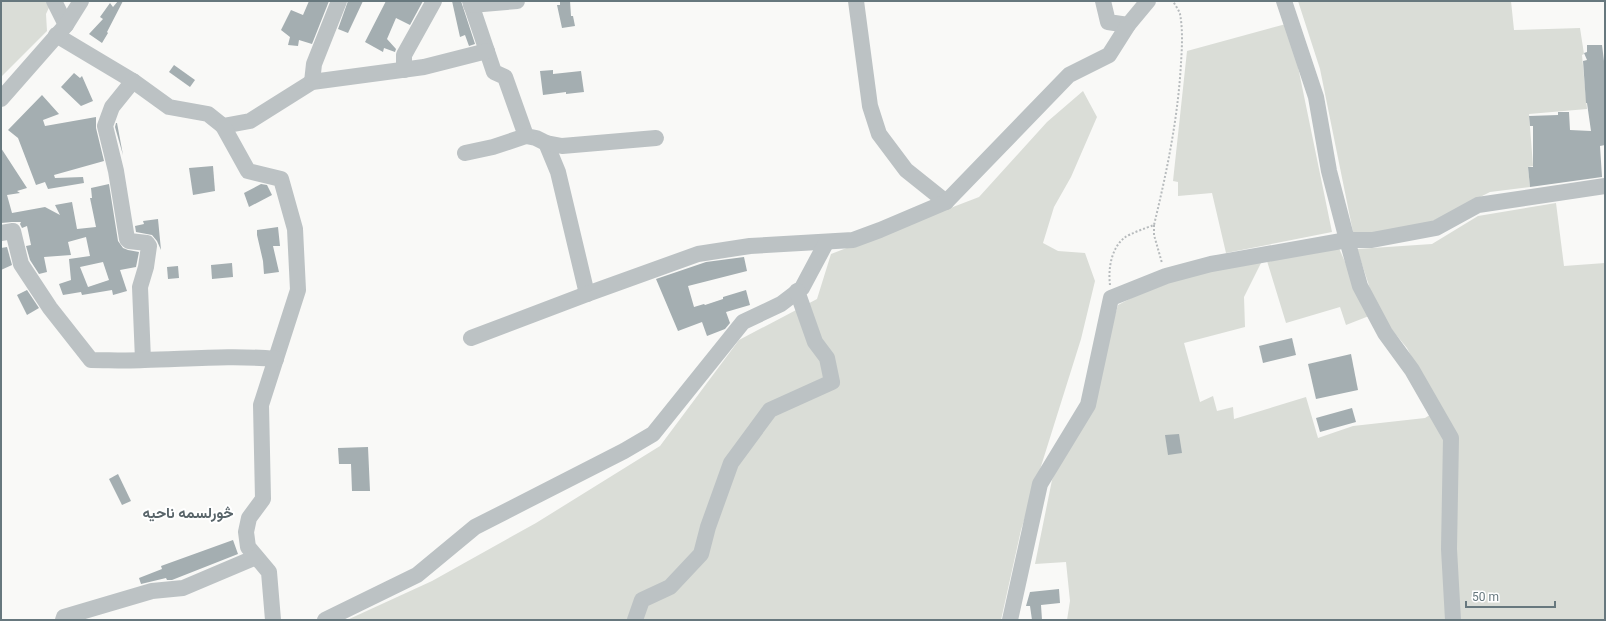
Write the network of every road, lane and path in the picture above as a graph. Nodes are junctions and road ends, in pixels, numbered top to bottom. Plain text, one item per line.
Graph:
1 (54, 1) edge
2 (81, 1) edge
3 (339, 1) edge
4 (434, 1) edge
5 (517, 1) edge
6 (856, 1) edge
7 (1103, 1) edge
8 (1148, 1) edge
9 (1173, 1) edge
10 (1284, 1) edge
11 (471, 3) edge
12 (1128, 25) junction
13 (61, 30) junction
14 (487, 51) junction
15 (404, 70) junction
16 (133, 81) junction
17 (312, 82) junction
18 (1, 99) edge
19 (223, 126) junction
20 (526, 136) junction
21 (656, 138) dead end
22 (546, 143) junction
23 (465, 153) dead end
24 (1605, 186) edge
25 (946, 202) junction
26 (1154, 225) junction
27 (1, 233) edge
28 (1347, 240) junction
29 (826, 243) junction
30 (1166, 276) junction
31 (797, 291) junction
32 (587, 294) junction
33 (1111, 298) junction
34 (471, 338) dead end
35 (276, 359) junction
36 (143, 360) junction
37 (256, 557) junction
38 (62, 620) edge
39 (273, 620) edge
40 (326, 620) edge
41 (636, 620) edge
42 (1010, 620) edge
43 (1453, 620) edge

1 - 13 street
2 - 13 street
3 - 17 street
4 - 15 street
5 - 11 street
6 - 25 street
7 - 12 street
8 - 12 street
9 - 26 path
10 - 28 street
11 - 14 street
12 - 25 street
13 - 16 street
13 - 18 street
14 - 15 street
14 - 20 street
15 - 17 street
16 - 19 street
16 - 36 street
17 - 19 street
19 - 35 street
20 - 22 street
20 - 23 street
21 - 22 street
22 - 32 street
24 - 28 street
25 - 29 street
26 - 30 path
26 - 33 path
27 - 36 street
28 - 30 street
28 - 43 street
29 - 31 street
29 - 32 street
30 - 33 street
31 - 40 street
31 - 41 street
32 - 34 street
33 - 42 street
35 - 36 street
35 - 37 street
37 - 38 street
37 - 39 street

